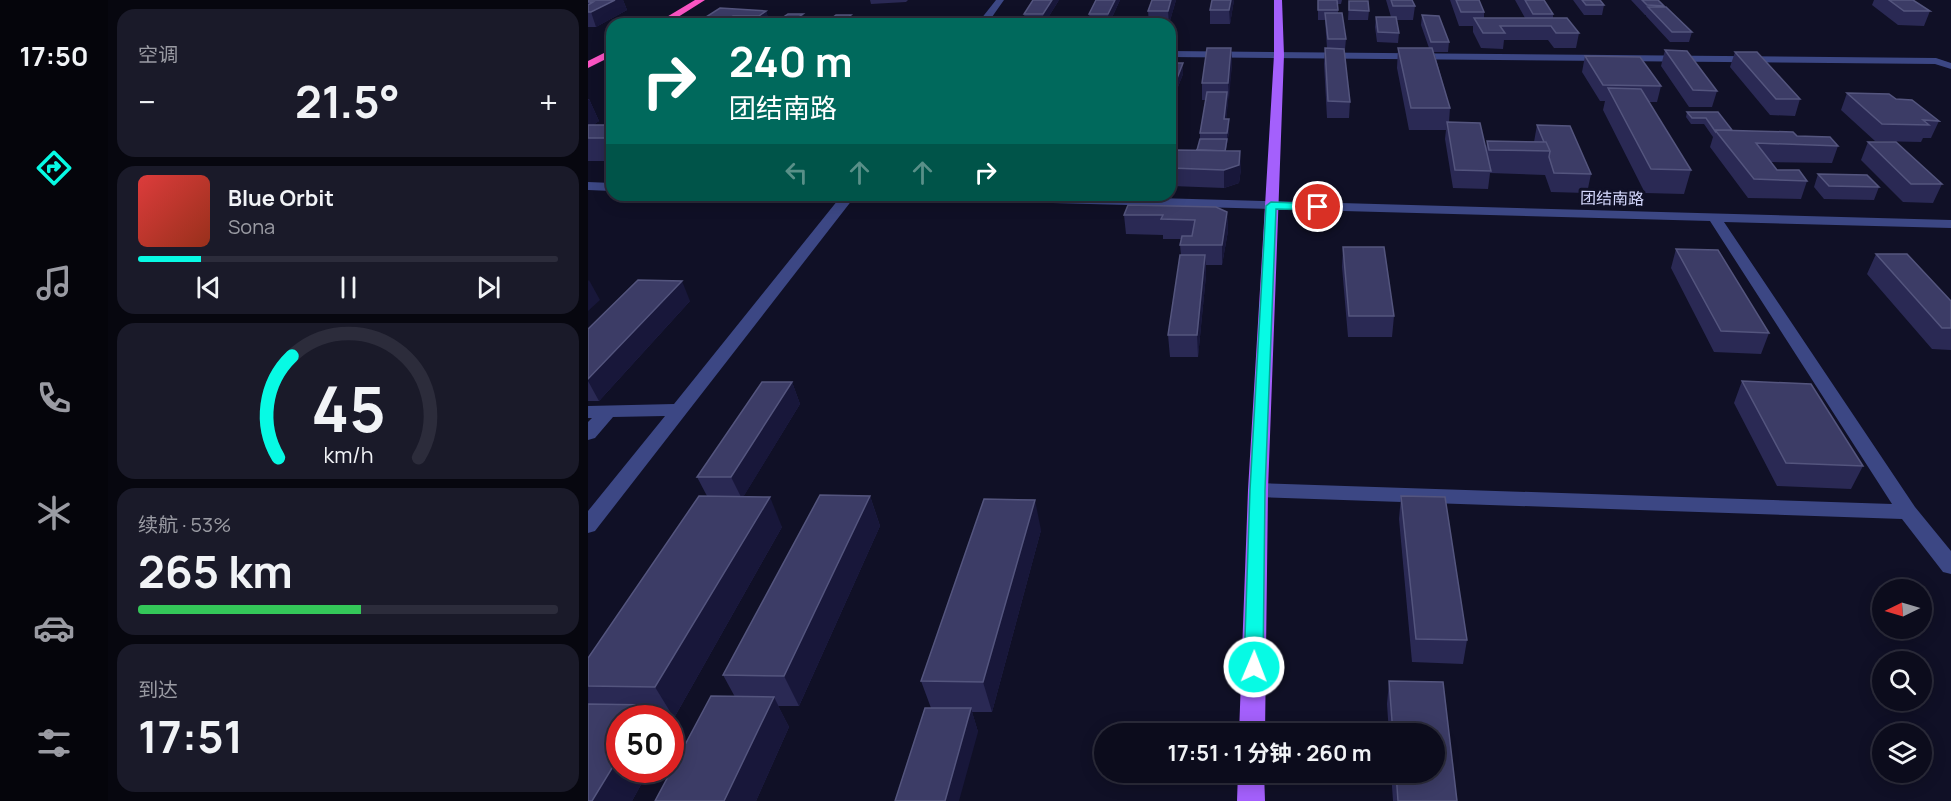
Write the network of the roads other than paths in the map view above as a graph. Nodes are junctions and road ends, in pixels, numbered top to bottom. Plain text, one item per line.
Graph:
1 (701, 0) edge
2 (1000, 0) edge
3 (1278, 0) edge
4 (670, 18) edge
5 (986, 18) edge
6 (1176, 54) edge
7 (1278, 55) junction
8 (606, 56) edge
9 (588, 66) edge
10 (1951, 66) edge
11 (588, 186) edge
12 (606, 187) edge
13 (844, 201) edge
14 (1106, 201) edge
15 (1271, 206) junction
16 (1714, 217) junction
17 (1951, 224) edge
18 (679, 410) junction
19 (588, 412) edge
20 (607, 412) junction
21 (588, 434) edge
22 (1258, 490) junction
23 (1908, 512) junction
24 (588, 526) edge
25 (1951, 566) edge
26 (1252, 723) edge
27 (1251, 783) edge
28 (1251, 801) edge

1 - 4 highway
2 - 5 street
3 - 7 main road
6 - 7 street
7 - 10 street
7 - 15 main road
8 - 9 highway
11 - 12 street
13 - 18 street
14 - 15 street, 团结南路
15 - 16 street, 团结南路
15 - 22 main road
16 - 17 street, 团结南路
16 - 23 street
18 - 20 street
18 - 24 street
19 - 20 street
20 - 21 street
22 - 23 street
22 - 26 main road
23 - 25 street
27 - 28 main road

